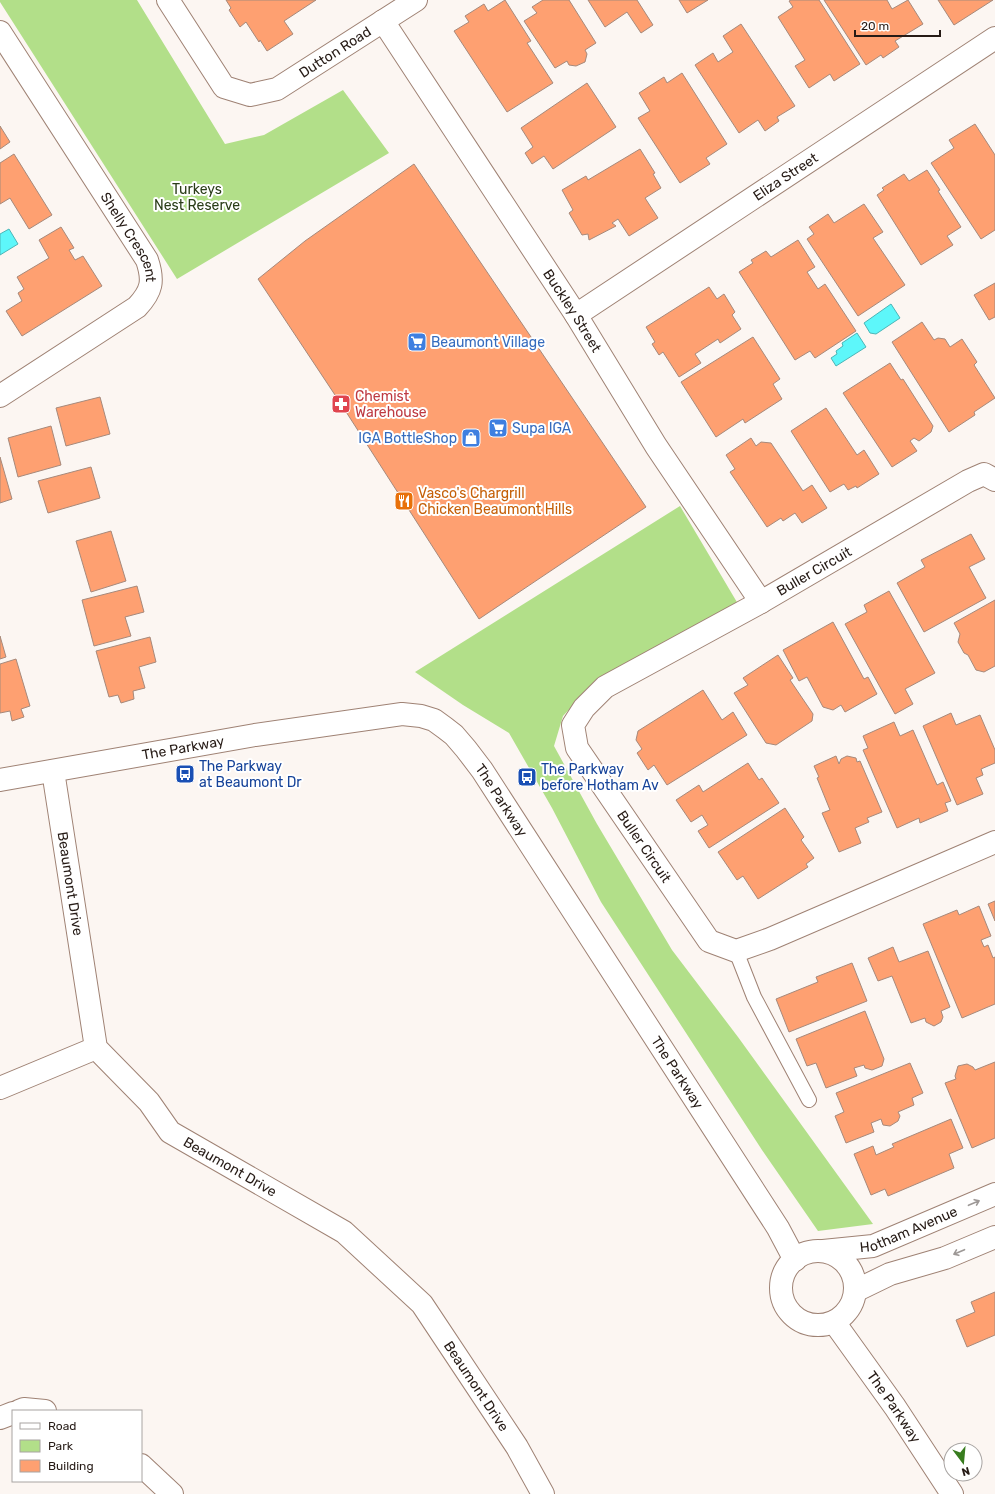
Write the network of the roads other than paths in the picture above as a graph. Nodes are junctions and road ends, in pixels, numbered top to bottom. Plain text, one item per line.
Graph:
1 (168, 0) edge
2 (416, 0) edge
3 (383, 21) junction
4 (0, 32) edge
5 (995, 38) edge
6 (576, 315) junction
7 (0, 396) edge
8 (995, 480) edge
9 (761, 602) junction
10 (53, 771) junction
11 (0, 780) edge
12 (995, 842) edge
13 (736, 950) junction
14 (96, 1048) junction
15 (0, 1088) edge
16 (809, 1100) dead end
17 (995, 1194) edge
18 (995, 1237) edge
19 (818, 1252) junction
20 (795, 1260) junction
21 (855, 1291) junction
22 (834, 1322) junction
23 (22, 1410) edge
24 (34, 1410) edge
25 (12, 1413) edge
26 (0, 1418) edge
27 (142, 1466) edge
28 (172, 1494) edge
29 (543, 1494) edge
30 (952, 1494) edge

1 - 3 street, Dutton Road
2 - 3 street, Dutton Road
3 - 6 street, Buckley Street
4 - 7 street, Shelly Crescent
5 - 6 street, Eliza Street
6 - 9 street, Buckley Street
8 - 9 street, Buller Circuit
9 - 13 street, Buller Circuit
10 - 11 street, The Parkway
10 - 14 street, Beaumont Drive
10 - 20 street, The Parkway
12 - 13 street
13 - 16 lane
14 - 15 street
14 - 29 street, Beaumont Drive
19 -> 17 street, Hotham Avenue
18 -> 21 street
19 - 20 street
19 - 21 street
20 - 22 street
21 - 22 street
22 - 30 street, The Parkway
23 - 24 street
25 - 26 street
27 - 28 street

